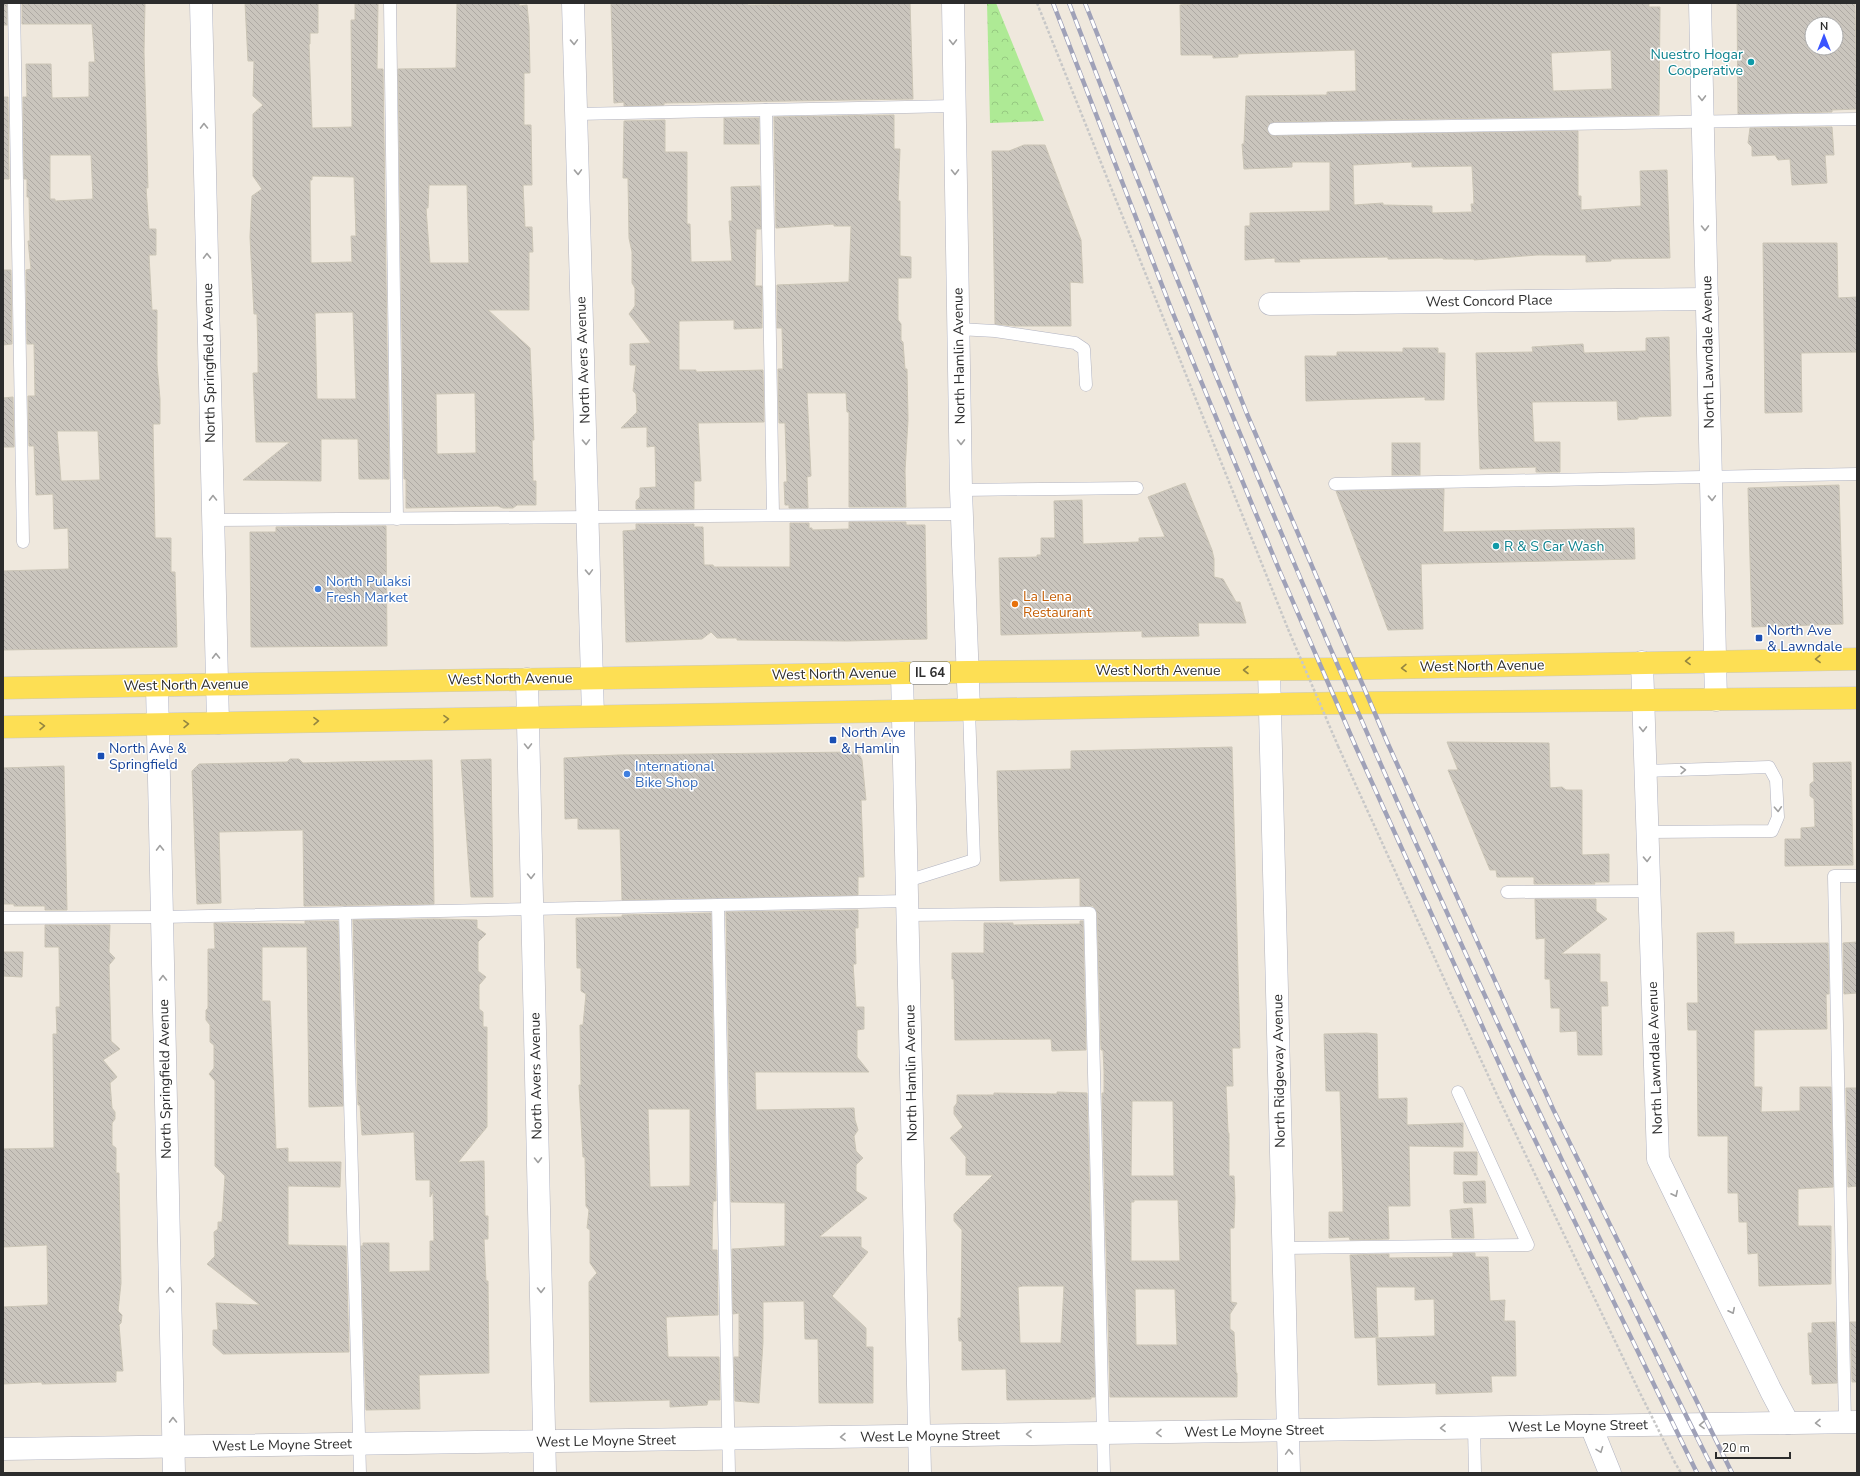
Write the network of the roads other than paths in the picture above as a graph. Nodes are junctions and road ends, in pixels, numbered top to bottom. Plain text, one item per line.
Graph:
1 (14, 3) edge
2 (201, 3) edge
3 (390, 3) edge
4 (573, 3) edge
5 (953, 3) edge
6 (1700, 3) edge
7 (954, 106) junction
8 (766, 110) junction
9 (577, 114) junction
10 (1857, 119) edge
11 (1703, 121) junction
12 (1274, 129) dead end
13 (1707, 299) junction
14 (1270, 304) dead end
15 (958, 329) junction
16 (1086, 386) dead end
17 (1857, 474) edge
18 (1711, 476) junction
19 (1335, 484) dead end
20 (1137, 488) dead end
21 (962, 490) junction
22 (962, 514) junction
23 (774, 515) junction
24 (588, 517) junction
25 (396, 519) junction
26 (213, 520) junction
27 (23, 542) dead end
28 (1857, 659) edge
29 (1714, 660) junction
30 (1642, 662) junction
31 (1269, 670) junction
32 (968, 672) junction
33 (902, 673) junction
34 (592, 678) junction
35 (527, 679) junction
36 (217, 684) junction
37 (157, 686) junction
38 (3, 688) edge
39 (1857, 698) edge
40 (1716, 700) junction
41 (1642, 701) junction
42 (1270, 704) junction
43 (968, 709) junction
44 (903, 710) junction
45 (593, 716) junction
46 (527, 718) junction
47 (218, 723) junction
48 (157, 724) junction
49 (3, 727) edge
50 (1644, 771) junction
51 (1646, 832) junction
52 (1857, 876) edge
53 (1649, 891) junction
54 (1507, 892) dead end
55 (907, 899) junction
56 (718, 905) junction
57 (532, 909) junction
58 (345, 913) junction
59 (161, 917) junction
60 (3, 918) edge
61 (1458, 1092) dead end
62 (1283, 1248) junction
63 (1851, 1422) edge
64 (1788, 1423) junction
65 (1591, 1426) junction
66 (1474, 1428) junction
67 (1288, 1431) junction
68 (1103, 1433) junction
69 (919, 1436) junction
70 (728, 1439) junction
71 (545, 1442) junction
72 (360, 1444) junction
73 (173, 1447) junction
74 (3, 1450) edge
75 (174, 1473) edge
76 (360, 1473) edge
77 (545, 1473) edge
78 (729, 1473) edge
79 (920, 1473) edge
80 (1104, 1473) edge
81 (1289, 1473) edge
82 (1475, 1473) edge
83 (1610, 1473) edge

1 - 27 lane
26 -> 2 street, North Springfield Avenue
3 - 25 lane
4 -> 9 street, North Avers Avenue
5 -> 7 street, North Hamlin Avenue
6 -> 11 street, North Lawndale Avenue
7 - 8 lane
7 -> 15 street, North Hamlin Avenue
8 - 9 lane
8 - 23 lane
9 -> 24 street, North Avers Avenue
10 - 11 lane
11 - 12 lane
11 -> 13 street, North Lawndale Avenue
13 - 14 street, West Concord Place
13 - 18 street, North Lawndale Avenue
15 - 16 lane
15 -> 21 street, North Hamlin Avenue
17 - 18 lane
18 - 19 lane
18 -> 29 street, North Lawndale Avenue
20 - 21 lane
21 - 22 street, North Hamlin Avenue
22 - 23 lane
22 - 32 street, North Hamlin Avenue
23 - 24 lane
24 - 25 lane
24 -> 34 street, North Avers Avenue
25 - 26 lane
36 -> 26 street, North Springfield Avenue
28 -> 29 main road, West North Avenue / IL 64
29 -> 30 main road, West North Avenue / IL 64
29 - 40 street, North Lawndale Avenue
30 -> 31 main road, West North Avenue / IL 64
30 - 41 street, North Lawndale Avenue
31 -> 32 main road, West North Avenue / IL 64
31 - 42 street, North Ridgeway Avenue
32 - 33 main road, West North Avenue / IL 64
32 - 43 street, North Hamlin Avenue
33 - 34 main road, West North Avenue / IL 64
33 - 44 street, North Hamlin Avenue
34 - 35 main road, West North Avenue / IL 64
34 - 45 street, North Avers Avenue
35 - 36 main road, West North Avenue / IL 64
35 - 46 street, North Avers Avenue
36 - 37 main road, West North Avenue / IL 64
36 - 47 street, North Springfield Avenue
37 - 38 main road, West North Avenue / IL 64
37 - 48 street, North Springfield Avenue
39 - 40 main road
40 - 41 main road
41 - 42 main road
41 -> 50 street, North Lawndale Avenue
42 - 43 main road
42 - 62 street, North Ridgeway Avenue
43 - 44 main road
43 - 55 lane
44 - 45 main road
44 - 55 street, North Hamlin Avenue
45 - 46 main road
47 -> 46 main road
46 -> 57 street, North Avers Avenue
48 -> 47 main road
49 -> 48 main road
59 -> 48 street, North Springfield Avenue
50 - 51 street, North Lawndale Avenue
50 -> 51 lane
51 -> 53 street, North Lawndale Avenue
52 - 63 lane
53 - 54 lane
53 -> 64 street, North Lawndale Avenue
55 - 56 lane
55 - 68 lane
55 - 69 street, North Hamlin Avenue
56 - 57 lane
56 - 70 lane
57 - 58 lane
57 -> 71 street, North Avers Avenue
58 - 59 lane
58 - 72 lane
59 - 60 lane
73 -> 59 street, North Springfield Avenue
61 - 62 lane
62 - 67 street, North Ridgeway Avenue
63 -> 64 street, West Le Moyne Street
64 -> 65 street, West Le Moyne Street
65 - 66 street, West Le Moyne Street
65 -> 83 street
66 -> 67 street, West Le Moyne Street
66 - 82 lane
67 -> 68 street, West Le Moyne Street
81 -> 67 street, North Ridgeway Avenue
68 -> 69 street, West Le Moyne Street
68 - 80 lane
69 -> 70 street, West Le Moyne Street
69 - 79 street, North Hamlin Avenue
70 - 71 street, West Le Moyne Street
70 - 78 lane
71 - 72 street, West Le Moyne Street
71 - 77 street, North Avers Avenue
72 - 73 street, West Le Moyne Street
72 - 76 lane
73 - 74 street, West Le Moyne Street
73 - 75 street, North Springfield Avenue

